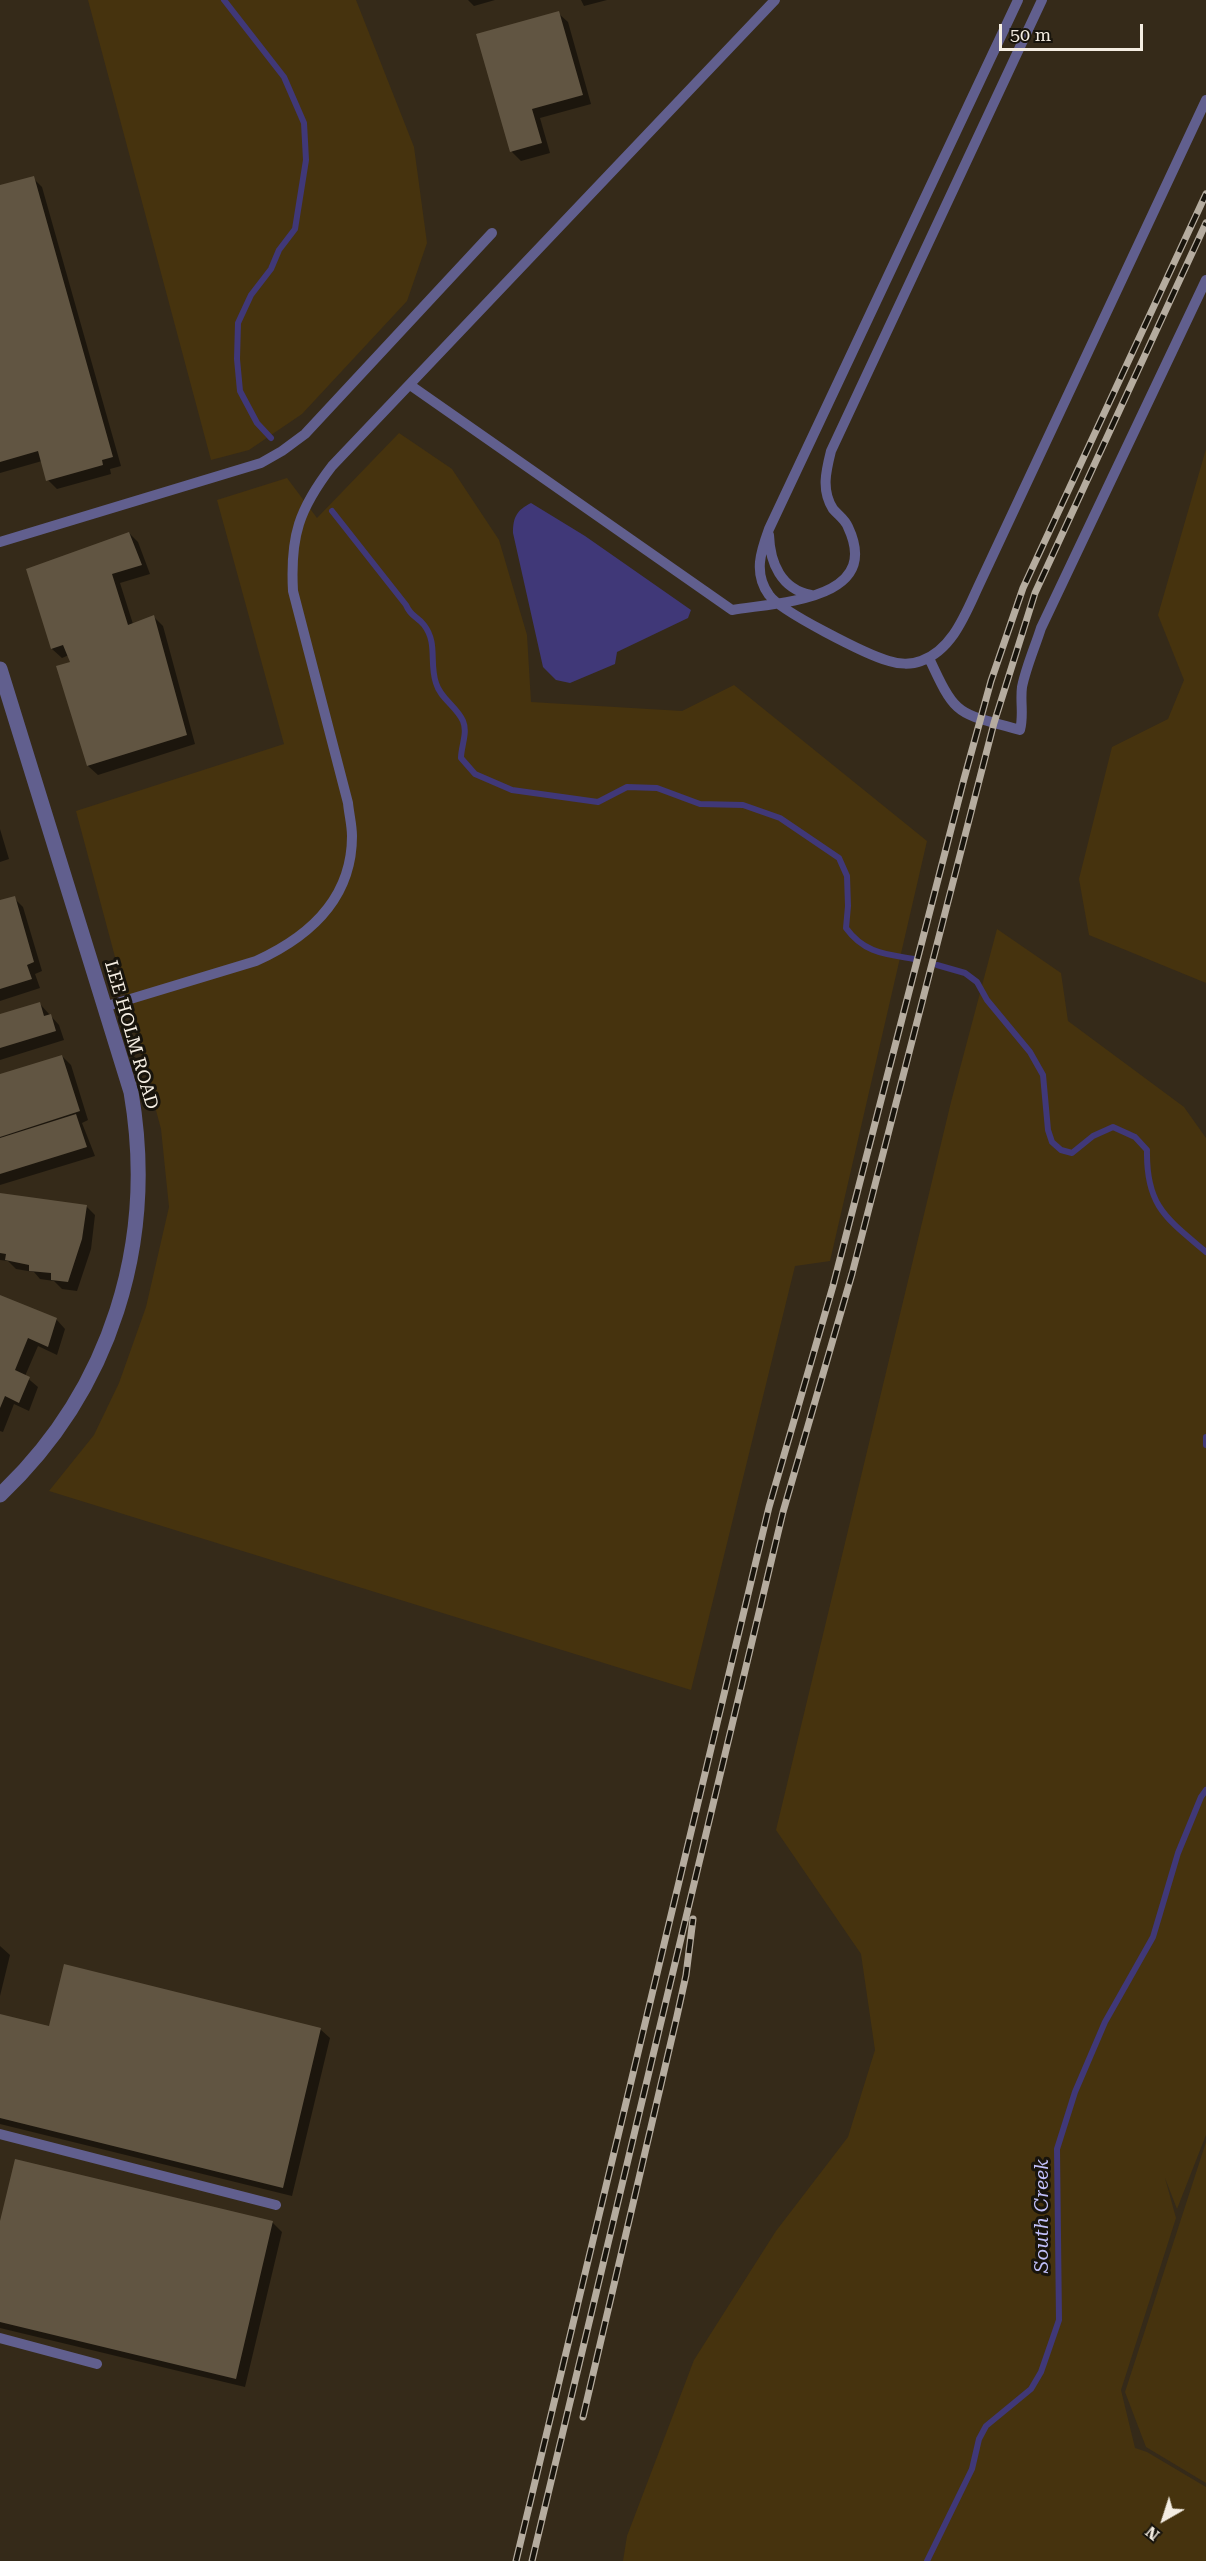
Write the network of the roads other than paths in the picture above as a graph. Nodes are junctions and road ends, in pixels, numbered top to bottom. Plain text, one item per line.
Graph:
1 (775, 0) edge
2 (1018, 0) edge
3 (1042, 0) edge
4 (1206, 100) edge
5 (492, 233) dead end
6 (1206, 280) edge
7 (410, 385) junction
8 (769, 529) junction
9 (0, 542) edge
10 (823, 594) junction
11 (775, 602) junction
12 (929, 658) junction
13 (0, 669) edge
14 (104, 1007) junction
15 (0, 1495) edge
16 (0, 2134) edge
17 (276, 2205) dead end
18 (0, 2338) edge
19 (98, 2364) dead end

1 - 7 lane
2 - 8 lane
3 - 10 lane
4 - 12 lane
5 - 9 lane
6 - 12 lane
7 - 11 lane
7 - 14 lane
8 - 10 lane
8 - 11 lane
10 - 11 lane
11 - 12 lane
13 - 14 street, LEE HOLM ROAD
14 - 15 street, LEE HOLM ROAD
16 - 17 lane
18 - 19 lane

